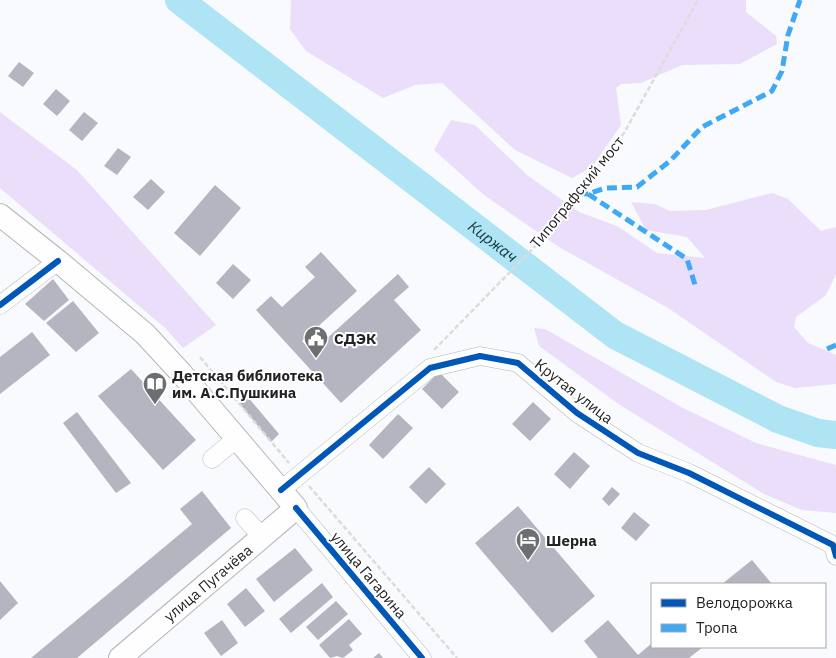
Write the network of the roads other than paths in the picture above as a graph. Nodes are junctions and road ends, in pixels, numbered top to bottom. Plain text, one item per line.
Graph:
1 (0, 215) edge
2 (58, 260) junction
3 (0, 305) edge
4 (237, 438) junction
5 (212, 459) dead end
6 (281, 490) junction
7 (296, 508) junction
8 (245, 518) dead end
9 (262, 537) junction
10 (836, 556) edge
11 (120, 658) edge
12 (422, 658) edge

1 - 2 main road, улица Гагарина
2 - 3 street
2 - 4 main road, улица Гагарина
4 - 5 street
4 - 6 main road, улица Гагарина
6 - 7 main road, улица Гагарина
6 - 10 street, Крутая улица
7 - 9 main road, улица Пугачёва
7 - 12 street, улица Гагарина
8 - 9 street
9 - 11 main road, улица Пугачёва

